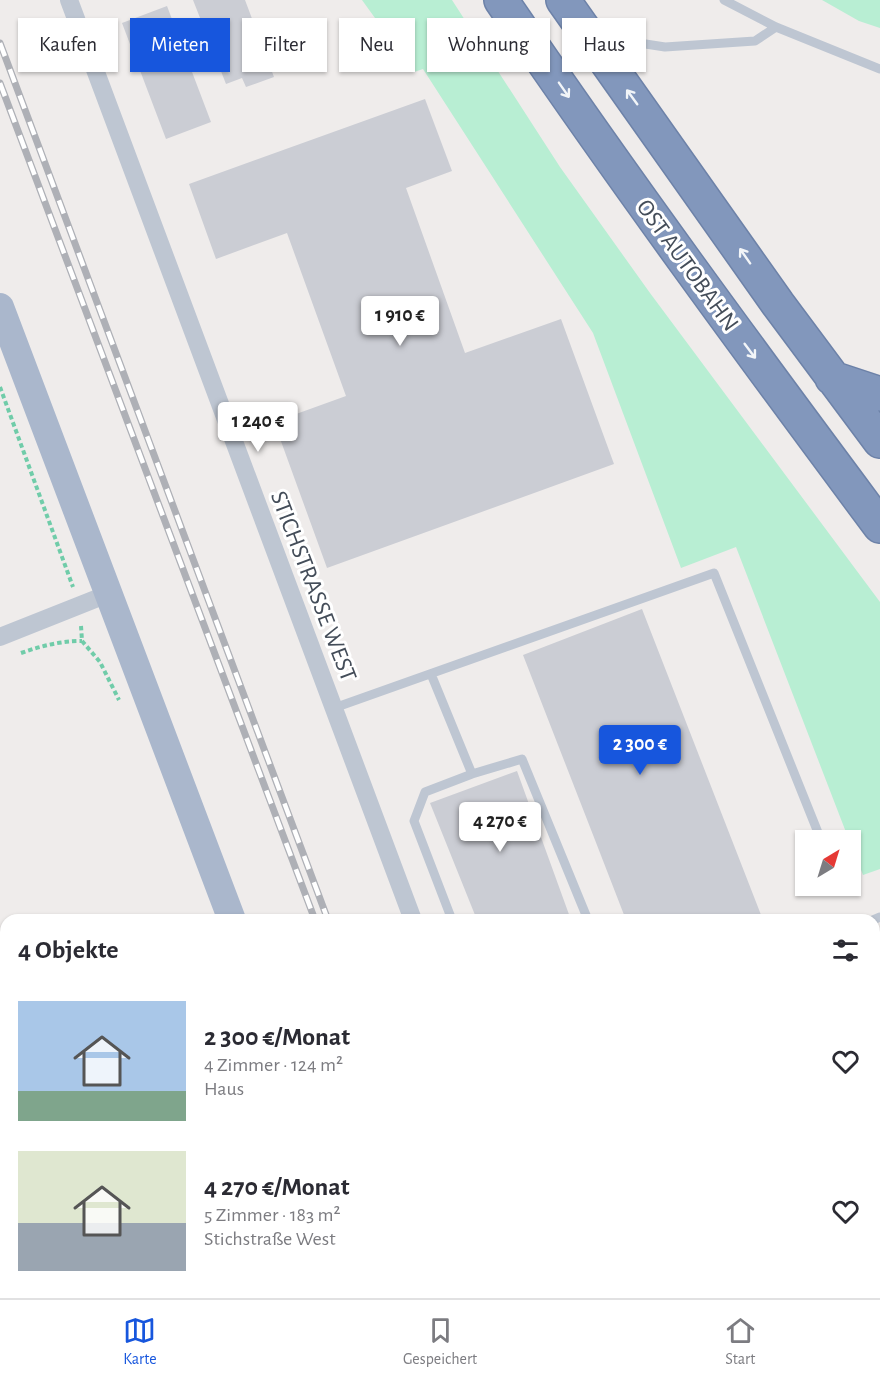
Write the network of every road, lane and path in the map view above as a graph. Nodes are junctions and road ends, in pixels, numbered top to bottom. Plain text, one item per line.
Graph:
1 (69, 0) edge
2 (501, 0) edge
3 (563, 0) edge
4 (724, 0) edge
5 (576, 18) edge
6 (776, 27) junction
7 (646, 44) edge
8 (880, 69) edge
9 (614, 72) edge
10 (0, 307) edge
11 (832, 378) junction
12 (0, 387) edge
13 (880, 394) edge
14 (880, 441) edge
15 (880, 526) edge
16 (108, 594) junction
17 (80, 606) junction
18 (0, 637) edge
19 (82, 641) junction
20 (19, 653) dead end
21 (431, 674) junction
22 (122, 706) dead end
23 (334, 708) junction
24 (472, 774) junction
25 (817, 830) edge
26 (230, 914) edge
27 (411, 914) edge
28 (450, 914) edge
29 (586, 914) edge

1 - 23 street, STICHSTRASSE WEST
2 -> 15 highway, OST AUTOBAHN
3 - 5 highway
4 - 6 lane
6 - 7 lane
6 - 8 lane
11 -> 9 highway
10 - 16 main road
11 - 13 highway
11 - 14 highway
12 - 17 path
16 - 17 street
16 - 26 main road
17 - 18 street
17 - 19 path
19 - 20 path
19 - 22 path
21 - 23 lane
21 - 24 lane
21 - 25 lane
23 - 27 street, STICHSTRASSE WEST
24 - 28 lane
24 - 29 lane

